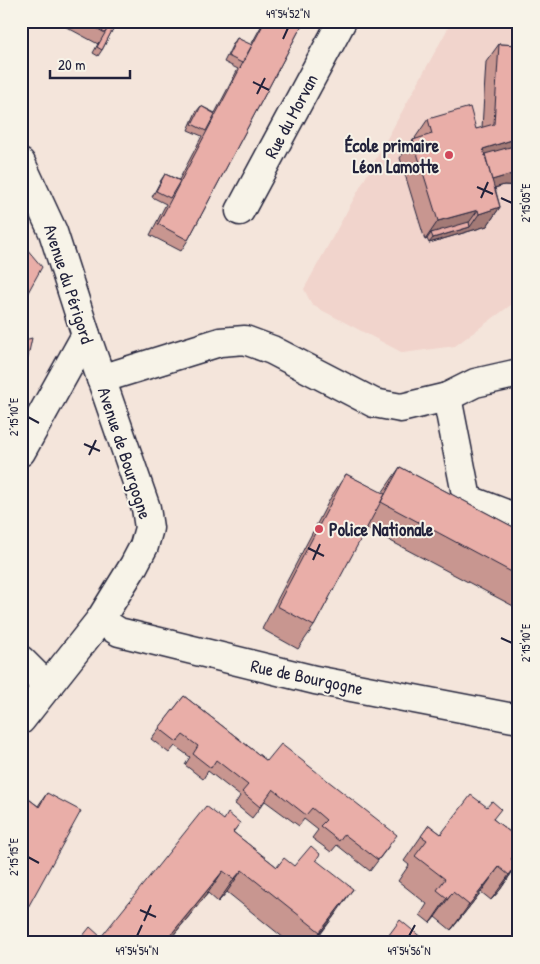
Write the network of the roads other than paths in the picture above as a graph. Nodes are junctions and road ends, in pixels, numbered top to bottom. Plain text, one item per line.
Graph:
1 (342, 21) edge
2 (21, 163) edge
3 (240, 212) dead end
4 (86, 335) junction
5 (519, 373) edge
6 (101, 379) junction
7 (447, 397) junction
8 (21, 452) edge
9 (519, 519) edge
10 (100, 620) junction
11 (21, 660) edge
12 (48, 687) junction
13 (519, 719) edge
14 (21, 720) edge

1 - 3 street, Rue du Morvan
2 - 4 street, Avenue du Périgord
4 - 6 street, Avenue du Périgord
4 - 8 street
5 - 7 street, Avenue de Bourgogne
6 - 7 street, Avenue de Bourgogne
6 - 10 street, Avenue de Bourgogne
7 - 9 street
10 - 12 street, Avenue de Bourgogne
10 - 13 street, Rue de Bourgogne
11 - 12 street
12 - 14 street, Avenue de Bourgogne

